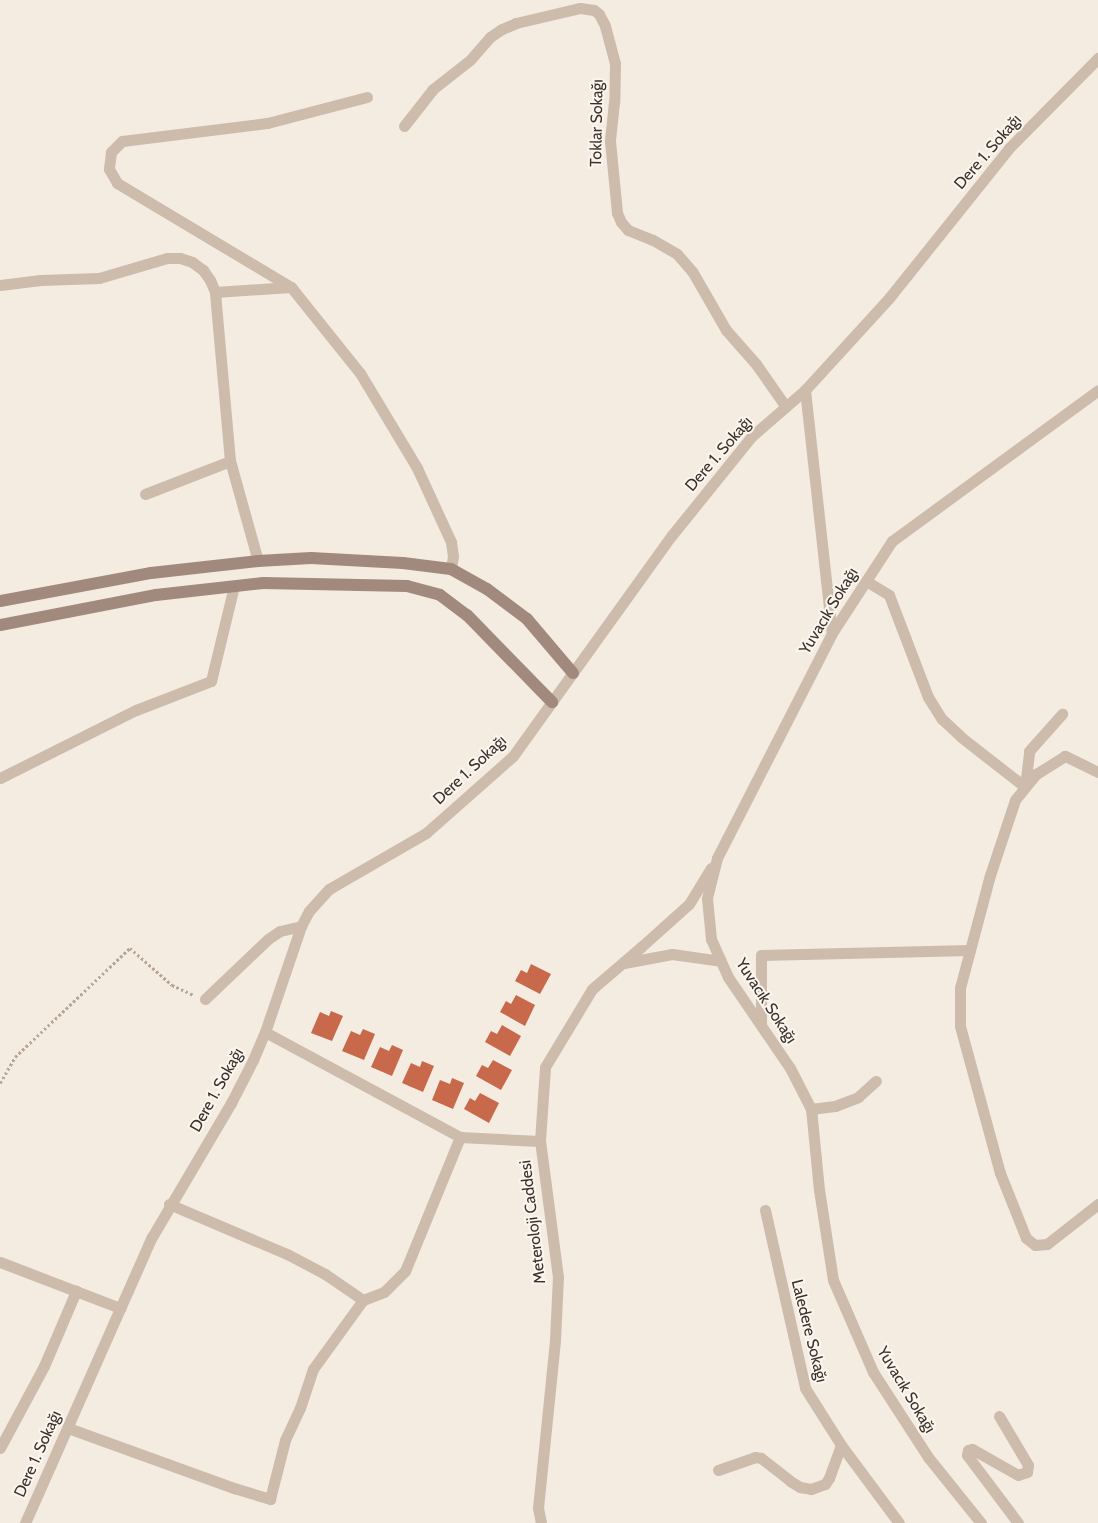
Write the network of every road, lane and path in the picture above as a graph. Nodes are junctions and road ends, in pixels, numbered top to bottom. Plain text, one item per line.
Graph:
1 (1098, 58) edge
2 (366, 97) dead end
3 (404, 126) dead end
4 (0, 285) edge
5 (292, 287) junction
6 (215, 292) junction
7 (805, 390) junction
8 (1098, 390) edge
9 (786, 407) junction
10 (230, 461) junction
11 (145, 494) dead end
12 (258, 561) junction
13 (451, 570) junction
14 (866, 581) junction
15 (234, 586) junction
16 (0, 600) edge
17 (0, 625) edge
18 (832, 633) junction
19 (573, 673) junction
20 (552, 702) junction
21 (1062, 714) dead end
22 (1098, 772) edge
23 (0, 778) edge
24 (1025, 787) junction
25 (718, 858) junction
26 (301, 926) junction
27 (970, 950) junction
28 (721, 961) junction
29 (623, 963) junction
30 (205, 999) joint
31 (761, 1023) junction
32 (265, 1032) junction
33 (876, 1081) dead end
34 (0, 1083) edge
35 (811, 1108) junction
36 (460, 1137) junction
37 (540, 1141) junction
38 (169, 1204) junction
39 (1098, 1204) edge
40 (765, 1210) dead end
41 (0, 1262) edge
42 (76, 1291) junction
43 (362, 1300) junction
44 (120, 1308) junction
45 (999, 1416) dead end
46 (68, 1428) junction
47 (841, 1445) junction
48 (0, 1448) edge
49 (718, 1470) dead end
50 (25, 1523) edge
51 (541, 1523) edge
52 (899, 1523) edge
53 (981, 1523) edge
54 (1018, 1523) edge

1 - 7 street, Dere 1. Sokağı
2 - 5 street
3 - 9 street, Toklar Sokağı
4 - 6 street
5 - 6 street
5 - 13 street
6 - 10 street
7 - 9 street, Dere 1. Sokağı
7 - 18 street
8 - 14 street, Yuvacık Sokağı
9 - 19 street, Dere 1. Sokağı
10 - 11 street
10 - 12 street
12 - 13 street
12 - 16 street
13 - 19 street
14 - 18 street, Yuvacık Sokağı
14 - 24 street
15 - 17 street
15 - 20 street
15 - 23 street
18 - 25 street, Yuvacık Sokağı
19 - 20 street, Dere 1. Sokağı
20 - 26 street, Dere 1. Sokağı
21 - 24 street
22 - 24 street
24 - 27 street
25 - 28 street, Yuvacık Sokağı
25 - 29 street, Meteroloji Caddesi
26 - 30 street
26 - 32 street, Dere 1. Sokağı
27 - 31 street
27 - 39 street
28 - 29 street
28 - 31 street, Yuvacık Sokağı
29 - 37 street, Meteroloji Caddesi
30 - 34 path
31 - 35 street, Yuvacık Sokağı
32 - 36 street
32 - 38 street, Dere 1. Sokağı
33 - 35 street
35 - 53 street, Yuvacık Sokağı
36 - 37 street
36 - 43 street
37 - 51 street, Meteroloji Caddesi
38 - 43 street
38 - 44 street, Dere 1. Sokağı
40 - 47 street, Laledere Sokağı
41 - 42 street
42 - 44 street
42 - 48 street
43 - 46 street
44 - 46 street, Dere 1. Sokağı
45 - 54 street
46 - 50 street, Dere 1. Sokağı
47 - 49 street
47 - 52 street, Laledere Sokağı

